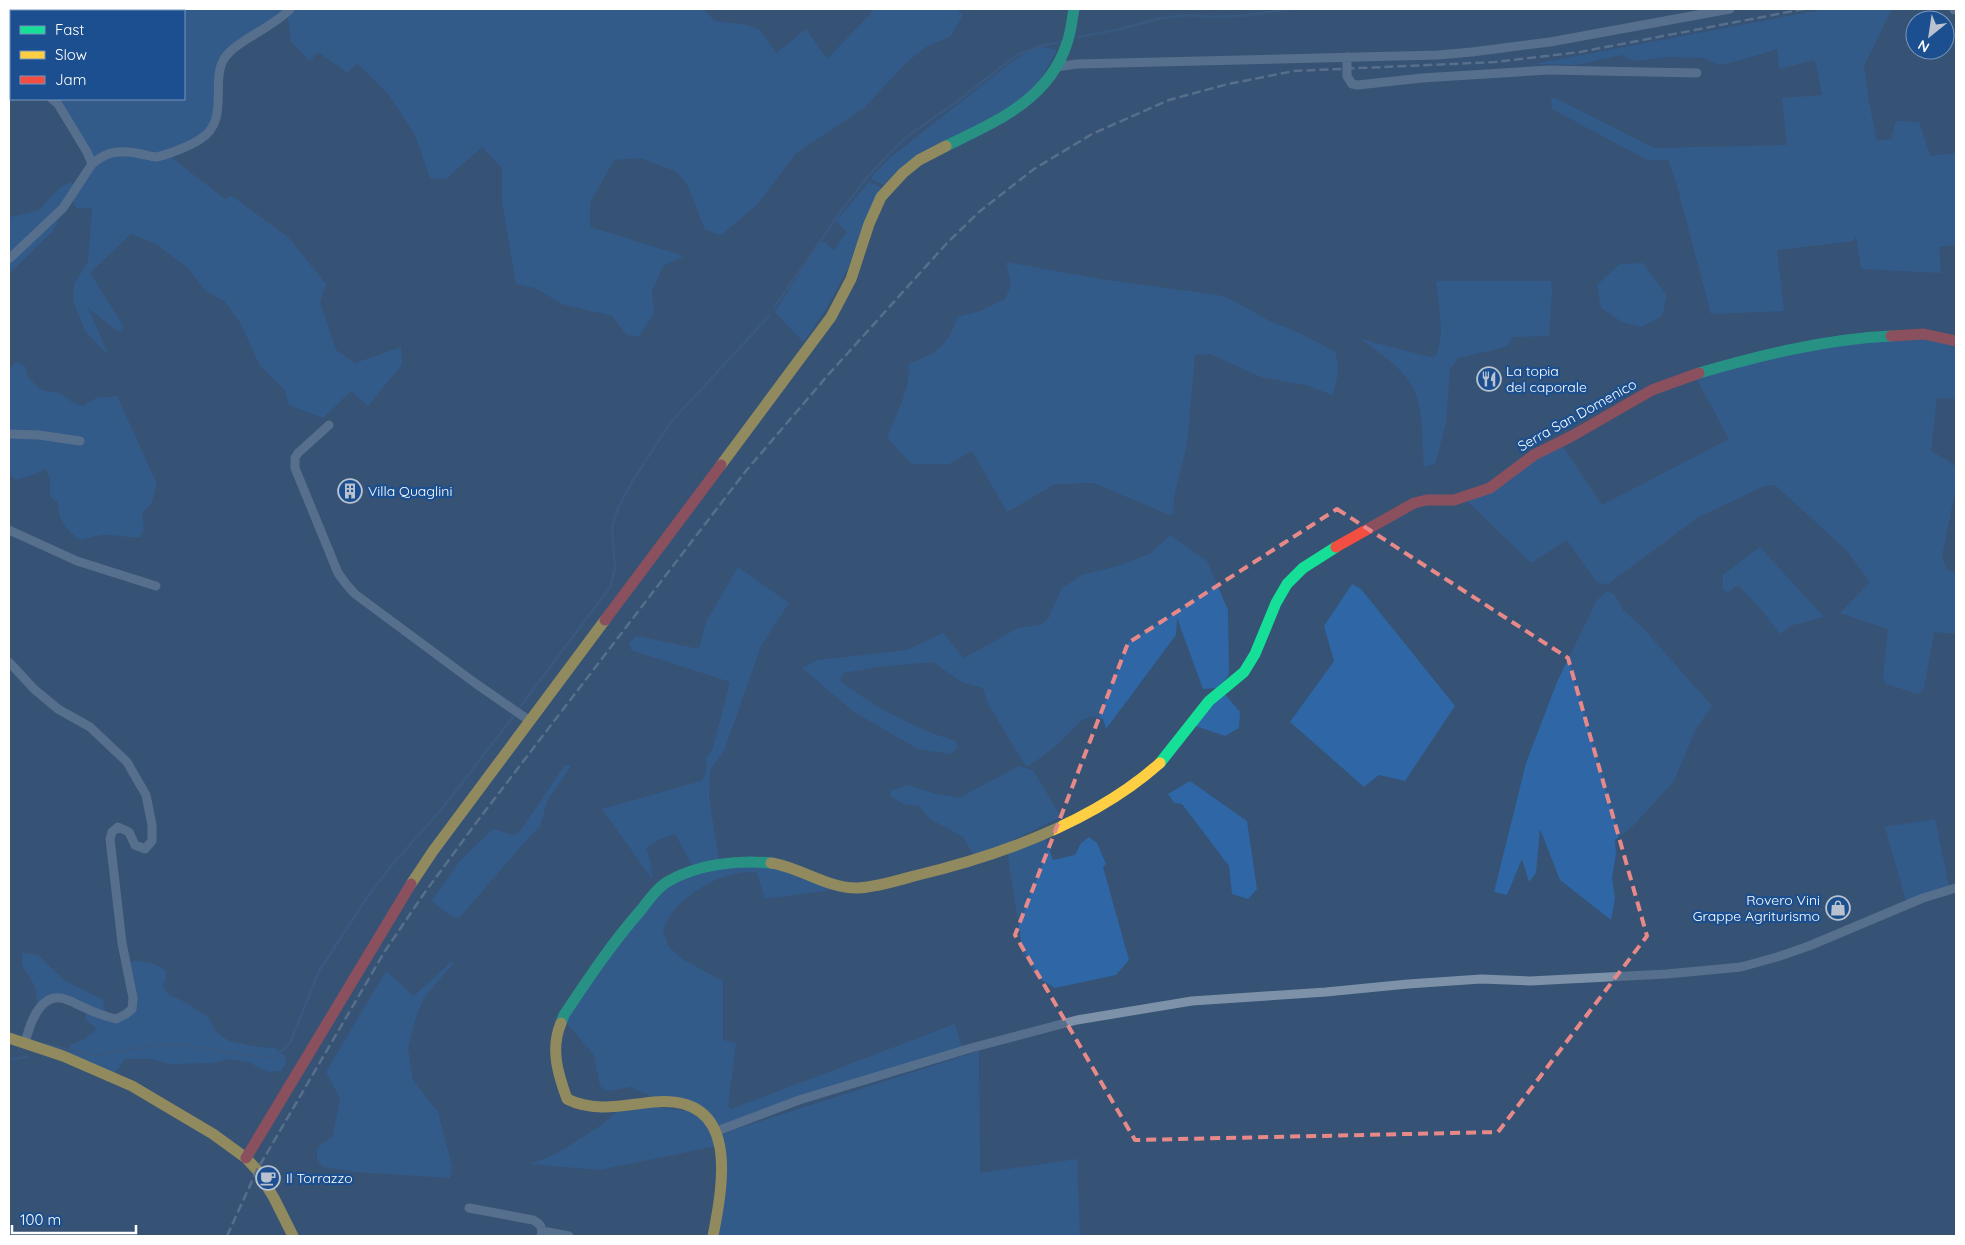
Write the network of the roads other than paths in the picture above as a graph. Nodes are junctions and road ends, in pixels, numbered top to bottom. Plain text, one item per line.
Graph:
1 (290, 9) edge
2 (1074, 9) edge
3 (1730, 9) edge
4 (1347, 57) junction
5 (1056, 67) junction
6 (1697, 73) dead end
7 (53, 100) edge
8 (92, 164) junction
9 (9, 259) edge
10 (1956, 341) edge
11 (329, 425) dead end
12 (9, 434) edge
13 (80, 441) dead end
14 (9, 530) edge
15 (156, 586) dead end
16 (9, 662) edge
17 (530, 721) junction
18 (1956, 888) edge
19 (9, 1038) edge
20 (25, 1043) junction
21 (717, 1131) junction
22 (246, 1158) junction
23 (468, 1208) dead end
24 (542, 1234) edge
25 (293, 1236) edge
26 (569, 1236) edge
27 (714, 1236) edge

1 - 8 street
2 - 5 street
3 - 4 street
4 - 5 street
4 - 6 street
5 - 17 street
7 - 8 street
8 - 9 street
10 - 21 street, Serra San Domenico
11 - 17 street
12 - 13 street
14 - 15 street
16 - 20 street
17 - 22 street
18 - 21 street
19 - 20 street
20 - 22 street
21 - 27 street
22 - 25 street
23 - 24 street
24 - 26 street

